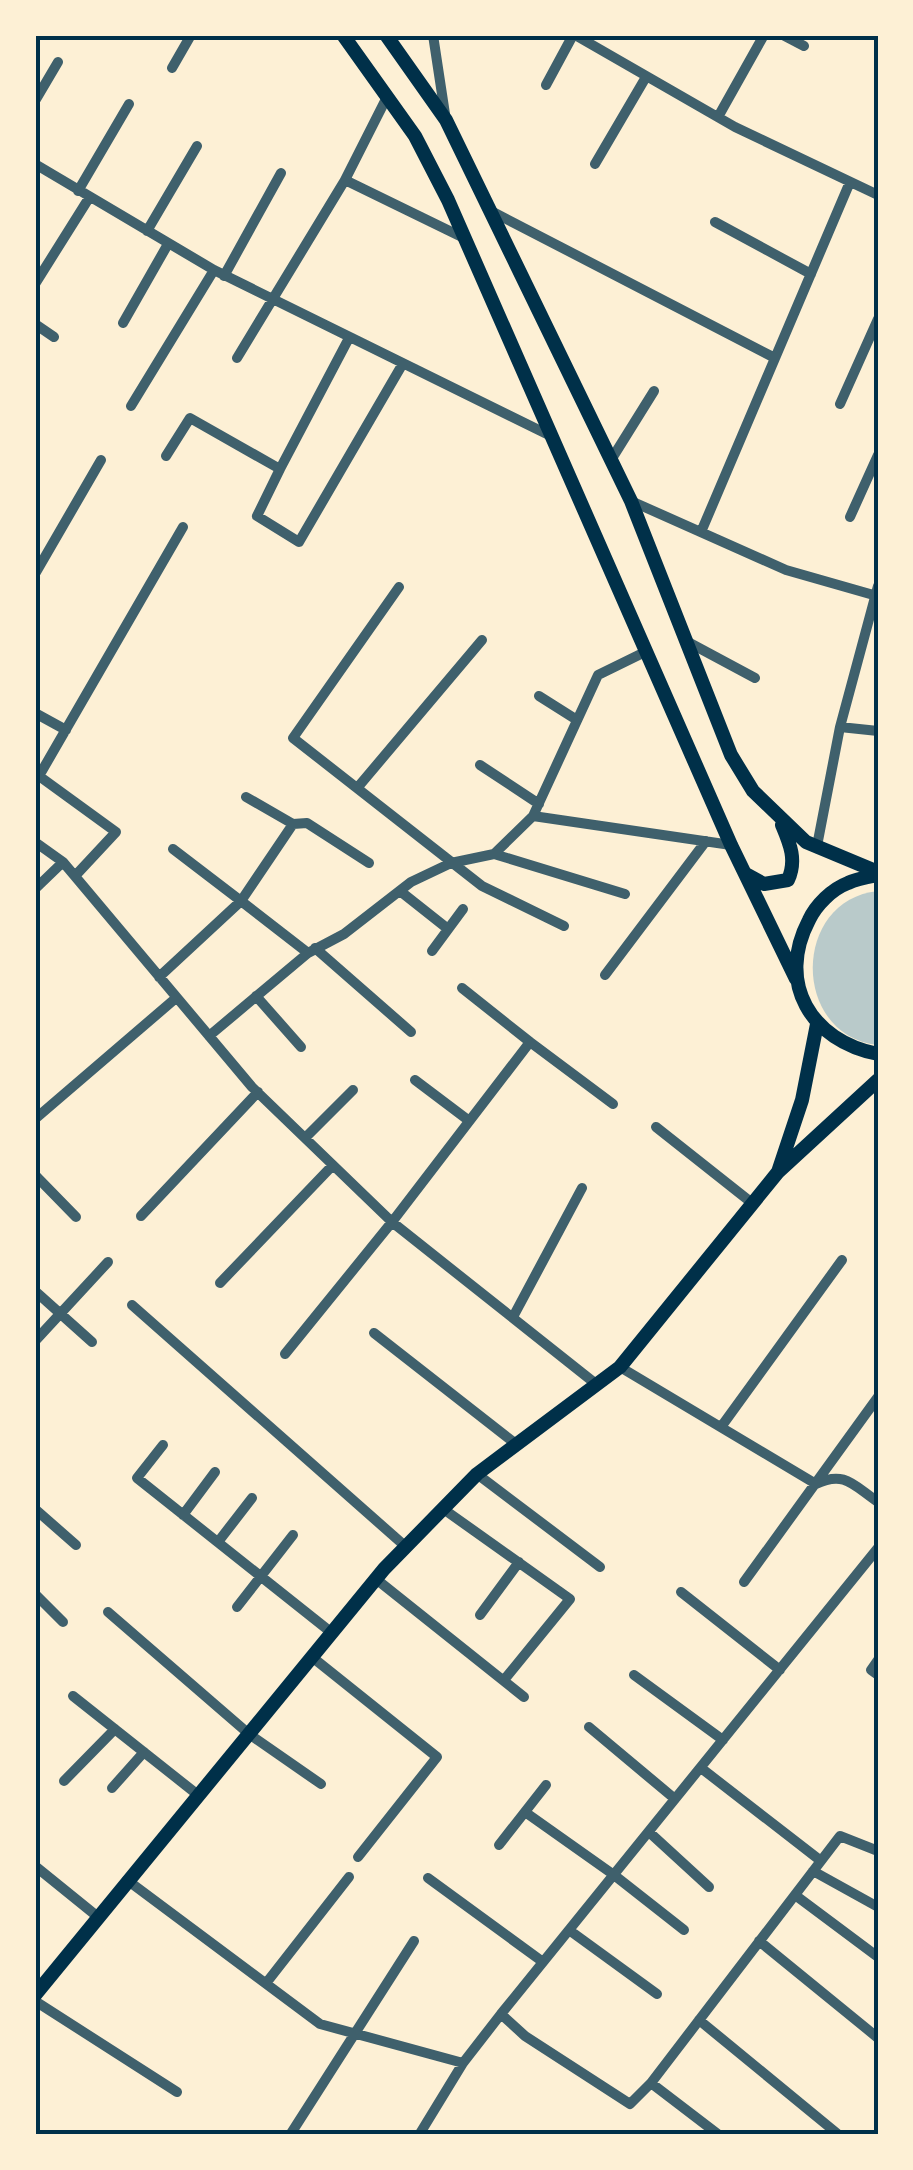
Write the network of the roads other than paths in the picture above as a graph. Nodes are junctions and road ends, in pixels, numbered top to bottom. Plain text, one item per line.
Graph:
1 (191, 35) edge
2 (342, 35) edge
3 (386, 35) edge
4 (433, 35) edge
5 (574, 35) edge
6 (764, 35) edge
7 (784, 35) edge
8 (804, 46) dead end
9 (58, 62) dead end
10 (172, 68) dead end
11 (646, 77) junction
12 (546, 84) dead end
13 (387, 97) junction
14 (35, 100) edge
15 (128, 104) dead end
16 (718, 117) junction
17 (446, 120) junction
18 (197, 146) dead end
19 (35, 164) edge
20 (595, 164) dead end
21 (280, 173) dead end
22 (345, 180) junction
23 (850, 182) junction
24 (78, 191) junction
25 (878, 196) edge
26 (89, 198) junction
27 (490, 211) junction
28 (715, 222) dead end
29 (147, 231) junction
30 (465, 238) junction
31 (168, 244) junction
32 (219, 273) junction
33 (811, 274) junction
34 (35, 284) edge
35 (271, 299) junction
36 (878, 319) edge
37 (122, 322) dead end
38 (35, 324) edge
39 (54, 337) dead end
40 (349, 338) junction
41 (237, 358) dead end
42 (775, 358) junction
43 (402, 365) junction
44 (654, 391) dead end
45 (840, 404) dead end
46 (132, 406) dead end
47 (552, 436) junction
48 (878, 455) edge
49 (166, 456) dead end
50 (101, 460) dead end
51 (611, 460) junction
52 (280, 469) junction
53 (631, 501) junction
54 (850, 518) dead end
55 (183, 527) dead end
56 (701, 532) junction
57 (35, 574) edge
58 (399, 587) dead end
59 (876, 593) edge
60 (482, 640) dead end
61 (686, 641) junction
62 (647, 650) junction
63 (755, 678) dead end
64 (539, 696) dead end
65 (35, 713) edge
66 (577, 720) junction
67 (840, 726) junction
68 (66, 730) junction
69 (878, 731) edge
70 (480, 765) dead end
71 (358, 787) junction
72 (246, 797) dead end
73 (539, 804) junction
74 (533, 816) junction
75 (780, 820) junction
76 (293, 824) junction
77 (706, 841) junction
78 (35, 842) edge
79 (731, 845) junction
80 (817, 846) junction
81 (173, 850) dead end
82 (494, 854) junction
83 (63, 862) junction
84 (369, 863) dead end
85 (451, 863) junction
86 (745, 873) junction
87 (878, 874) edge
88 (75, 876) junction
89 (35, 890) edge
90 (400, 891) junction
91 (625, 894) dead end
92 (241, 900) junction
93 (463, 909) dead end
94 (564, 926) dead end
95 (448, 929) junction
96 (312, 950) junction
97 (432, 951) dead end
98 (606, 975) dead end
99 (159, 978) junction
100 (796, 978) junction
101 (462, 988) dead end
102 (256, 996) junction
103 (176, 998) junction
104 (817, 1024) junction
105 (410, 1032) dead end
106 (208, 1036) junction
107 (530, 1042) junction
108 (301, 1046) dead end
109 (878, 1054) edge
110 (415, 1080) dead end
111 (878, 1080) edge
112 (353, 1090) dead end
113 (258, 1092) junction
114 (613, 1104) dead end
115 (35, 1120) edge
116 (468, 1120) junction
117 (656, 1127) dead end
118 (305, 1138) junction
119 (333, 1166) junction
120 (778, 1172) junction
121 (35, 1175) edge
122 (582, 1188) dead end
123 (752, 1204) junction
124 (141, 1216) dead end
125 (76, 1217) dead end
126 (392, 1222) junction
127 (842, 1260) dead end
128 (108, 1262) dead end
129 (220, 1282) dead end
130 (35, 1291) edge
131 (132, 1305) dead end
132 (60, 1313) junction
133 (514, 1317) junction
134 (374, 1333) dead end
135 (35, 1341) edge
136 (92, 1342) dead end
137 (285, 1354) dead end
138 (620, 1367) junction
139 (596, 1384) junction
140 (878, 1397) edge
141 (721, 1427) junction
142 (516, 1444) junction
143 (164, 1445) dead end
144 (215, 1472) dead end
145 (477, 1474) junction
146 (816, 1484) junction
147 (252, 1498) dead end
148 (878, 1502) edge
149 (35, 1508) edge
150 (442, 1508) junction
151 (184, 1515) junction
152 (293, 1535) dead end
153 (218, 1542) junction
154 (76, 1544) dead end
155 (405, 1546) junction
156 (878, 1548) edge
157 (519, 1562) junction
158 (600, 1567) dead end
159 (260, 1576) junction
160 (376, 1579) junction
161 (744, 1582) dead end
162 (681, 1592) dead end
163 (35, 1594) edge
164 (237, 1607) dead end
165 (108, 1612) dead end
166 (480, 1615) dead end
167 (63, 1622) dead end
168 (332, 1633) junction
169 (312, 1657) junction
170 (878, 1660) edge
171 (780, 1670) junction
172 (878, 1674) edge
173 (634, 1676) dead end
174 (504, 1680) junction
175 (73, 1696) dead end
176 (524, 1697) dead end
177 (588, 1727) dead end
178 (116, 1730) junction
179 (249, 1734) junction
180 (723, 1740) junction
181 (144, 1752) junction
182 (701, 1768) junction
183 (64, 1781) dead end
184 (321, 1784) dead end
185 (546, 1785) dead end
186 (112, 1788) dead end
187 (198, 1795) junction
188 (675, 1799) junction
189 (525, 1812) junction
190 (649, 1832) junction
191 (499, 1845) dead end
192 (878, 1851) edge
193 (358, 1857) dead end
194 (821, 1860) junction
195 (35, 1866) edge
196 (812, 1871) junction
197 (614, 1874) junction
198 (349, 1877) dead end
199 (428, 1878) dead end
200 (127, 1880) junction
201 (709, 1888) dead end
202 (795, 1895) junction
203 (878, 1907) edge
204 (98, 1917) junction
205 (570, 1930) junction
206 (684, 1930) dead end
207 (759, 1941) junction
208 (414, 1942) dead end
209 (878, 1957) edge
210 (543, 1962) junction
211 (267, 1982) junction
212 (656, 1994) dead end
213 (35, 1998) edge
214 (502, 2014) junction
215 (699, 2020) junction
216 (356, 2032) junction
217 (878, 2038) edge
218 (463, 2063) junction
219 (651, 2083) junction
220 (178, 2092) dead end
221 (702, 2130) edge
222 (290, 2135) edge
223 (419, 2135) edge
224 (719, 2135) edge
225 (839, 2135) edge

1 - 10 street
2 - 13 main road
3 - 17 main road
4 - 17 street
5 - 11 street
5 - 12 street
6 - 16 street
7 - 8 street
9 - 14 street
11 - 16 street
11 - 20 street
13 - 22 street
13 - 30 main road
15 - 24 street
16 - 23 street
17 - 27 main road
18 - 29 street
19 - 24 street
21 - 32 street
22 - 30 street
22 - 35 street
23 - 25 street
23 - 33 street
24 - 26 street
26 - 29 street
26 - 34 street
27 - 42 street
27 - 51 main road
28 - 33 street
29 - 31 street
30 - 47 main road
31 - 32 street
31 - 37 street
32 - 35 street
32 - 46 street
33 - 42 street
35 - 40 street
35 - 41 street
36 - 45 street
38 - 39 street
40 - 43 street
40 - 52 street
42 - 56 street
43 - 47 street
43 - 52 street
44 - 51 street
47 - 62 main road
48 - 54 street
49 - 52 street
50 - 57 street
51 - 53 main road
53 - 56 street
53 - 61 main road
55 - 68 street
56 - 59 street
58 - 71 street
59 - 67 street
60 - 71 street
61 - 63 street
61 - 75 main road
62 - 66 street
62 - 79 main road
64 - 66 street
65 - 68 street
66 - 73 street
67 - 69 street
67 - 80 street
68 - 88 street
70 - 73 street
71 - 85 street
72 - 76 street
73 - 74 street
74 - 77 street
74 - 82 street
75 - 80 main road
75 - 86 main road
76 - 84 street
76 - 92 street
77 - 79 street
77 - 98 street
78 - 83 street
79 - 86 main road
80 - 87 main road
81 - 92 street
82 - 85 street
82 - 91 street
83 - 88 street
83 - 89 street
85 - 90 street
85 - 94 street
86 - 100 main road
87 - 100 main road
88 - 99 street
90 - 95 street
90 - 96 street
92 - 96 street
92 - 99 street
93 - 95 street
95 - 97 street
96 - 102 street
96 - 105 street
99 - 103 street
100 - 104 main road
101 - 107 street
102 - 106 street
102 - 108 street
103 - 106 street
103 - 115 street
104 - 109 main road
104 - 120 main road
106 - 113 street
107 - 114 street
107 - 116 street
110 - 116 street
111 - 120 main road
112 - 118 street
113 - 118 street
113 - 124 street
116 - 126 street
117 - 123 street
118 - 119 street
119 - 126 street
119 - 129 street
120 - 123 main road
121 - 125 street
122 - 133 street
123 - 138 main road
126 - 133 street
126 - 137 street
127 - 141 street
128 - 132 street
130 - 132 street
131 - 155 street
132 - 135 street
132 - 136 street
133 - 139 street
134 - 142 street
138 - 139 main road
138 - 141 street
139 - 142 main road
140 - 146 street
141 - 146 street
142 - 145 main road
143 - 151 street
144 - 151 street
145 - 150 main road
145 - 158 street
146 - 148 street
146 - 161 street
147 - 153 street
149 - 154 street
150 - 155 main road
150 - 157 street
151 - 153 street
152 - 159 street
153 - 159 street
155 - 160 main road
156 - 171 street
157 - 166 street
157 - 174 street
159 - 164 street
159 - 168 street
160 - 168 main road
160 - 174 street
162 - 171 street
163 - 167 street
165 - 179 street
168 - 169 main road
169 - 179 main road
169 - 193 street
170 - 172 street
171 - 180 street
173 - 180 street
174 - 176 street
175 - 178 street
177 - 188 street
178 - 181 street
178 - 183 street
179 - 184 street
179 - 187 main road
180 - 182 street
181 - 186 street
181 - 187 street
182 - 188 street
182 - 194 street
185 - 189 street
187 - 200 main road
188 - 190 street
189 - 191 street
189 - 197 street
190 - 197 street
190 - 201 street
192 - 194 street
194 - 196 street
195 - 204 street
196 - 202 street
196 - 203 street
197 - 205 street
197 - 206 street
198 - 211 street
199 - 210 street
200 - 204 main road
200 - 211 street
202 - 207 street
202 - 209 street
204 - 213 main road
205 - 210 street
205 - 212 street
207 - 215 street
207 - 217 street
208 - 216 street
210 - 214 street
211 - 216 street
213 - 220 street
214 - 218 street
214 - 219 street
215 - 219 street
215 - 225 street
216 - 218 street
216 - 222 street
218 - 223 street
219 - 221 street
221 - 224 street

